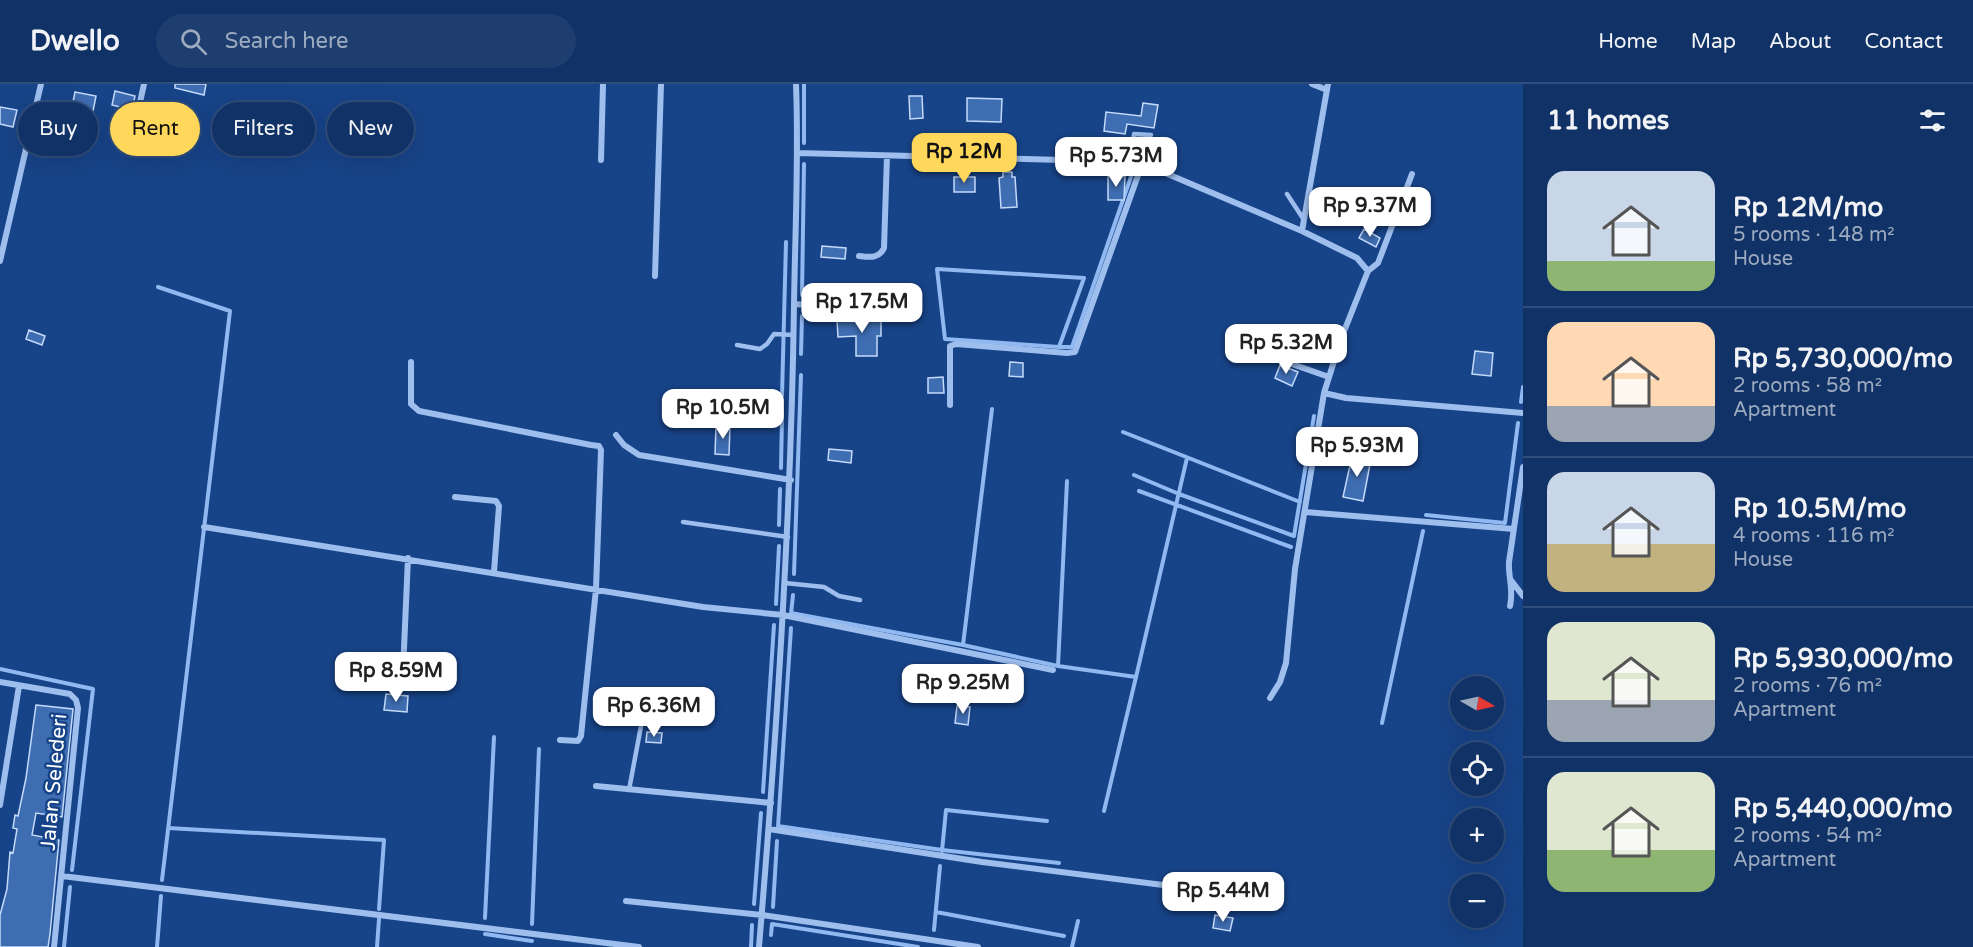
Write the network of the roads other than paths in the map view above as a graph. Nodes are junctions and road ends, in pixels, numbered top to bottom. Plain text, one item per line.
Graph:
1 (41, 84) edge
2 (144, 84) edge
3 (603, 84) edge
4 (661, 84) edge
5 (796, 84) edge
6 (1312, 84) edge
7 (1328, 87) edge
8 (140, 102) edge
9 (1151, 135) dead end
10 (797, 153) junction
11 (887, 156) junction
12 (601, 160) dead end
13 (1129, 166) junction
14 (1141, 167) junction
15 (1412, 174) dead end
16 (1287, 194) dead end
17 (1304, 220) junction
18 (1302, 231) junction
19 (859, 256) dead end
20 (0, 261) edge
21 (1368, 271) junction
22 (655, 276) dead end
23 (794, 304) junction
24 (880, 310) dead end
25 (794, 335) junction
26 (737, 345) dead end
27 (1238, 345) dead end
28 (411, 362) dead end
29 (1329, 377) junction
30 (1324, 393) junction
31 (950, 405) dead end
32 (1523, 413) edge
33 (616, 435) dead end
34 (1523, 467) edge
35 (790, 480) junction
36 (455, 497) dead end
37 (1305, 512) junction
38 (683, 522) dead end
39 (204, 527) dead end
40 (1514, 529) junction
41 (788, 537) junction
42 (408, 558) junction
43 (494, 572) junction
44 (1510, 579) junction
45 (785, 583) junction
46 (596, 589) junction
47 (1523, 596) edge
48 (860, 600) dead end
49 (1510, 606) dead end
50 (783, 615) junction
51 (1053, 670) dead end
52 (0, 682) edge
53 (391, 684) dead end
54 (19, 686) junction
55 (1270, 698) dead end
56 (644, 710) dead end
57 (560, 740) dead end
58 (596, 786) dead end
59 (629, 790) junction
60 (771, 803) junction
61 (0, 805) edge
62 (769, 829) junction
63 (62, 876) junction
64 (1210, 891) dead end
65 (626, 901) dead end
66 (762, 915) junction
67 (54, 947) edge
68 (639, 947) edge
69 (759, 947) edge
70 (978, 947) edge

1 - 20 street
2 - 8 street
3 - 12 street
4 - 22 street
5 - 10 street
6 - 7 street
7 - 17 street
9 - 13 lane
10 - 11 street
10 - 23 street
11 - 13 street
11 - 19 street
13 - 14 street
14 - 18 street
14 - 31 street
15 - 21 street
16 - 17 lane
17 - 18 street
18 - 21 street
21 - 29 street
23 - 24 street
23 - 25 street
25 - 26 lane
25 - 35 street
27 - 29 street
28 - 46 street
29 - 30 street
30 - 32 street
30 - 37 street
33 - 35 street
34 - 40 street
35 - 41 street
36 - 43 street
37 - 40 street
37 - 55 street
38 - 41 lane
39 - 42 street
40 - 44 street
41 - 45 street
42 - 43 street
42 - 53 street
43 - 46 street
44 - 47 street
44 - 49 street
45 - 48 lane
45 - 50 street
46 - 50 street
46 - 57 street
50 - 51 street
50 - 60 street
52 - 54 street, Jalan Selederi
54 - 61 street
54 - 63 street, Jalan Selederi
56 - 59 lane
58 - 59 street
59 - 60 street
60 - 62 street
62 - 64 street
62 - 66 street
63 - 67 street, Jalan Selederi
63 - 68 street
65 - 66 street
66 - 69 street
66 - 70 street

